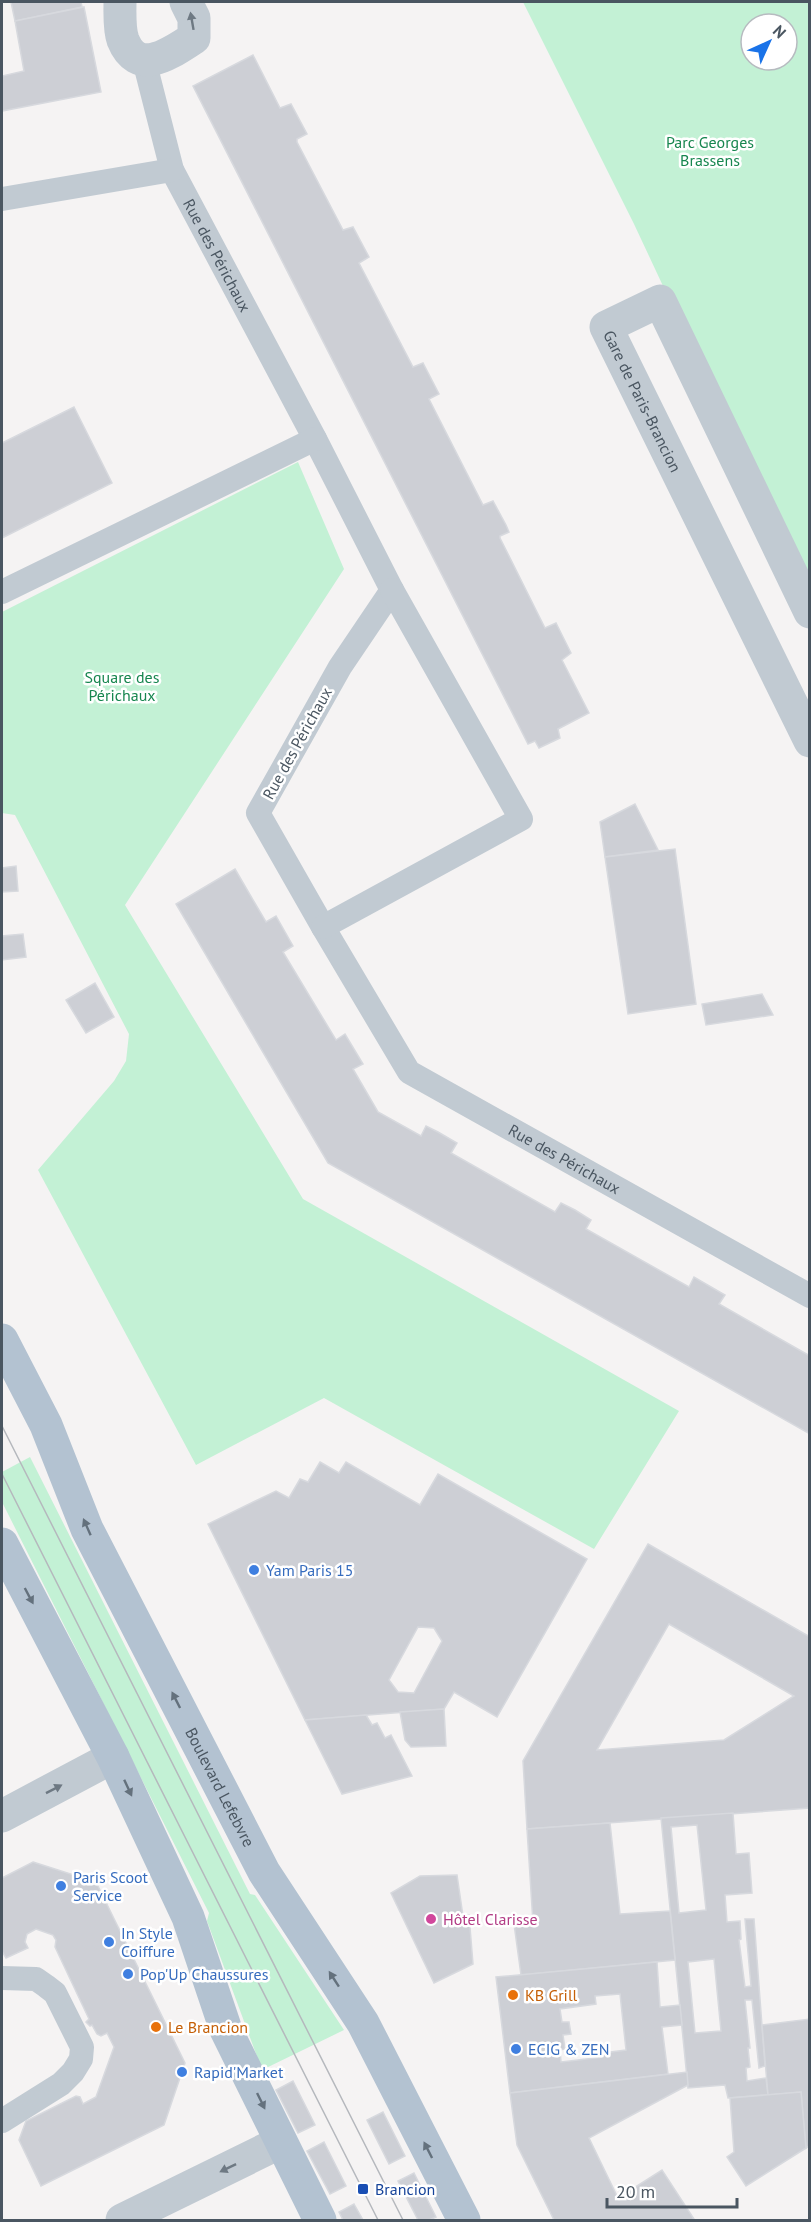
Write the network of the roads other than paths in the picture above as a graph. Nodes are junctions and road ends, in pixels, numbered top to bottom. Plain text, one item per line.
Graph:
1 (120, 2) edge
2 (186, 2) edge
3 (144, 60) junction
4 (172, 170) junction
5 (2, 199) edge
6 (315, 439) junction
7 (392, 590) junction
8 (2, 591) edge
9 (810, 612) edge
10 (810, 741) edge
11 (322, 927) junction
12 (810, 1296) edge
13 (2, 1341) edge
14 (2, 1544) edge
15 (113, 1757) junction
16 (2, 1815) edge
17 (2, 1978) edge
18 (2, 2121) edge
19 (281, 2142) junction
20 (122, 2220) edge
21 (320, 2220) edge
22 (464, 2220) edge

1 - 3 street
3 -> 2 street
3 - 4 lane, Rue des Périchaux
4 - 5 lane
4 - 6 lane, Rue des Périchaux
6 - 7 lane, Rue des Périchaux
6 - 8 lane
7 - 11 lane, Rue des Périchaux
7 - 11 lane
9 - 10 street, Gare de Paris-Brancion
11 - 12 lane, Rue des Périchaux
22 -> 13 main road, Boulevard Lefebvre
14 -> 15 main road
16 -> 15 street
15 -> 19 main road
17 - 18 lane
19 -> 20 street
19 - 21 main road

